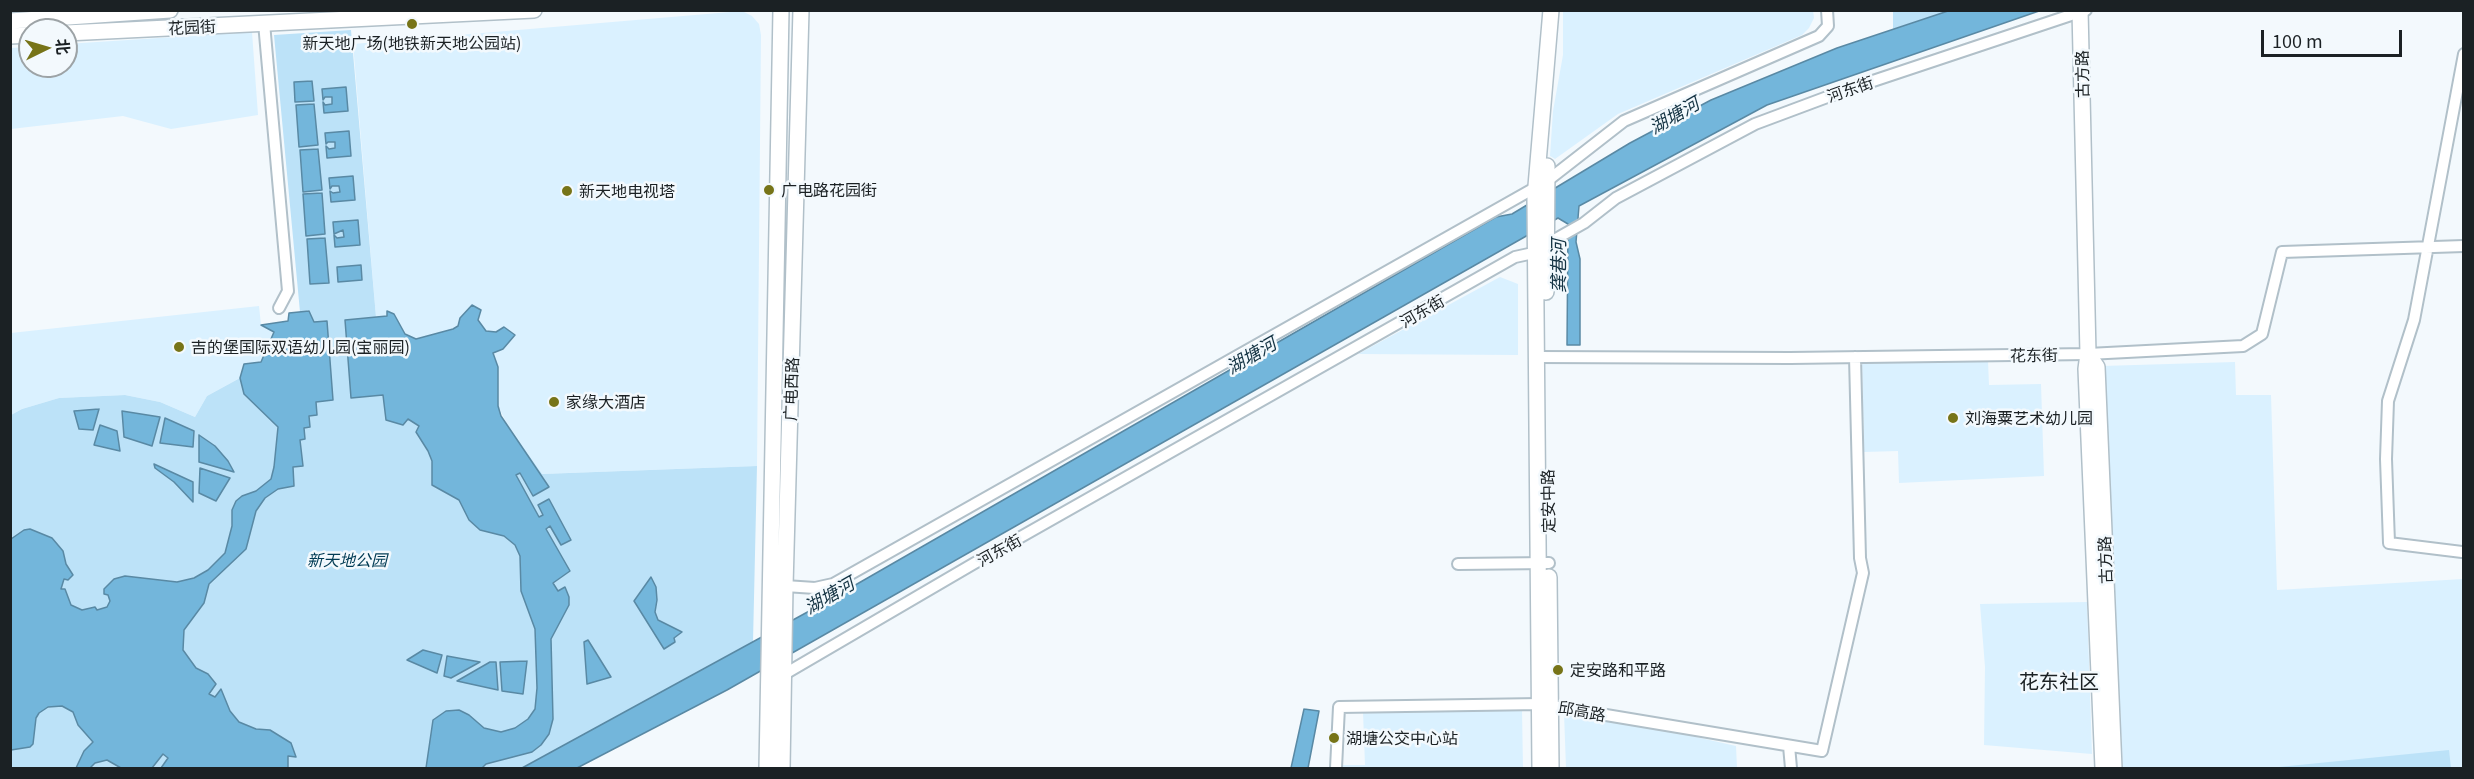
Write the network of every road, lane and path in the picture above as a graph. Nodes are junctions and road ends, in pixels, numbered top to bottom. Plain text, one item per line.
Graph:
1 (170, 10) edge
2 (534, 10) edge
3 (781, 10) edge
4 (801, 10) edge
5 (1551, 10) edge
6 (1558, 10) edge
7 (1827, 10) edge
8 (2082, 11) edge
9 (10, 21) edge
10 (264, 23) junction
11 (78, 32) edge
12 (2463, 54) edge
13 (1541, 189) junction
14 (1544, 243) junction
15 (2429, 246) junction
16 (2463, 246) edge
17 (279, 308) dead end
18 (2088, 354) junction
19 (1541, 357) junction
20 (1855, 357) junction
21 (2462, 552) edge
22 (1544, 563) junction
23 (1458, 564) dead end
24 (785, 586) junction
25 (779, 669) junction
26 (1545, 705) junction
27 (1789, 746) junction
28 (767, 768) edge
29 (782, 768) edge
30 (1336, 768) edge
31 (1540, 768) edge
32 (1551, 768) edge
33 (1791, 768) edge
34 (2103, 768) edge
35 (2114, 768) edge

1 - 9 main road, 花园街
2 - 10 main road, 花园街
3 - 25 main road, 广电西路
4 - 24 main road, 广电西路
5 - 13 main road
6 - 13 main road
7 - 13 street
8 - 14 street, 河东街
8 - 18 main road, 古方路
10 - 11 main road, 花园街
10 - 17 street
12 - 15 street
13 - 14 main road, 定安中路
13 - 24 street
14 - 19 main road, 定安中路
14 - 25 street, 河东街
15 - 16 street, 花东街
15 - 18 street, 花东街
15 - 21 street
18 - 20 street, 花东街
18 - 34 main road, 古方路
18 - 35 main road, 古方路
19 - 20 street, 花东街
19 - 22 main road, 定安中路
20 - 27 street, 邱高路
22 - 23 street
22 - 26 main road, 定安中路
24 - 25 main road, 广电西路
25 - 28 main road, 广电西路
25 - 29 main road, 广电西路
26 - 27 street, 邱高路
26 - 30 street, 邱高路
26 - 31 main road, 定安中路
26 - 32 main road, 定安中路
27 - 33 street

